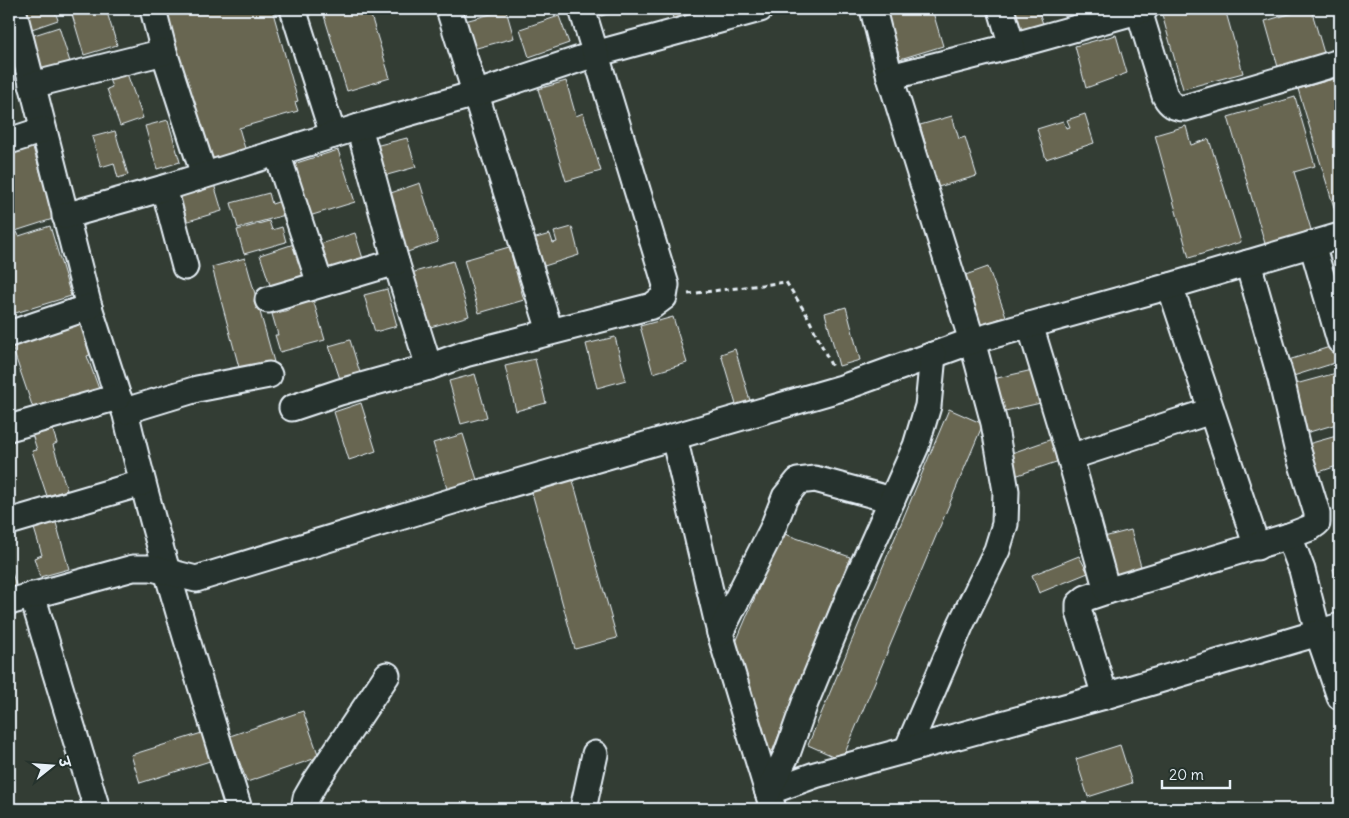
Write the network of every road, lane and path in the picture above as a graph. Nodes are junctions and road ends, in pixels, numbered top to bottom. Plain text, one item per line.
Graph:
1 (13, 9) edge
2 (152, 9) edge
3 (293, 9) edge
4 (449, 9) edge
5 (582, 9) edge
6 (873, 9) edge
7 (1001, 9) edge
8 (750, 10) edge
9 (1142, 10) edge
10 (1012, 46) junction
11 (164, 52) junction
12 (595, 54) junction
13 (1340, 62) edge
14 (890, 77) junction
15 (32, 85) junction
16 (476, 94) junction
17 (359, 127) junction
18 (43, 130) junction
19 (333, 135) junction
20 (9, 141) edge
21 (277, 153) junction
22 (204, 175) junction
23 (164, 188) junction
24 (65, 216) junction
25 (1340, 236) edge
26 (1312, 244) junction
27 (396, 262) junction
28 (1248, 263) junction
29 (185, 267) dead end
30 (320, 284) junction
31 (1170, 286) junction
32 (664, 297) junction
33 (268, 300) dead end
34 (89, 307) junction
35 (1030, 325) junction
36 (550, 331) junction
37 (9, 334) edge
38 (972, 341) junction
39 (1340, 341) edge
40 (933, 355) junction
41 (429, 367) junction
42 (269, 374) dead end
43 (842, 388) junction
44 (121, 404) junction
45 (292, 408) dead end
46 (1211, 411) junction
47 (9, 428) edge
48 (674, 437) junction
49 (1070, 458) junction
50 (142, 483) junction
51 (892, 500) junction
52 (9, 522) edge
53 (1289, 536) junction
54 (1257, 546) junction
55 (167, 573) junction
56 (1107, 591) junction
57 (20, 598) edge
58 (1329, 629) edge
59 (720, 634) junction
60 (387, 674) dead end
61 (1105, 696) junction
62 (1340, 697) edge
63 (906, 750) junction
64 (595, 754) dead end
65 (770, 801) edge
66 (97, 809) edge
67 (239, 809) edge
68 (304, 809) edge
69 (582, 809) edge

1 - 15 street
2 - 11 street
3 - 19 street
4 - 16 street
5 - 12 street
6 - 14 street
7 - 10 street
8 - 12 street
9 - 10 street
9 - 13 street
10 - 14 street
11 - 15 street
11 - 22 street
12 - 16 street
12 - 32 street
14 - 38 street
15 - 18 street
16 - 17 street
16 - 36 street
17 - 19 street
17 - 27 street
18 - 20 street
18 - 24 street
19 - 21 street
21 - 22 street
21 - 30 street
22 - 23 street
23 - 24 street
23 - 29 street
24 - 34 street
25 - 26 street
26 - 28 street
26 - 39 street
27 - 30 street
27 - 41 street
28 - 31 street
28 - 53 street
30 - 33 street
31 - 35 street
31 - 46 street
32 - 36 street
32 - 43 path
34 - 37 street
34 - 44 street
35 - 38 street
35 - 49 street
36 - 41 street
38 - 40 street
38 - 63 street
40 - 43 street
40 - 51 street
41 - 45 street
42 - 44 street
43 - 48 street
44 - 47 street
44 - 50 street
46 - 49 street
46 - 54 street
48 - 55 street
48 - 59 street
49 - 56 street
50 - 52 street
50 - 55 street
51 - 59 street
51 - 65 street
53 - 54 street
53 - 58 street
54 - 56 street
55 - 57 street
55 - 67 street
56 - 61 street
57 - 66 street
58 - 61 street
58 - 62 street
59 - 65 street
60 - 68 street
61 - 63 street
63 - 65 street
64 - 69 street

